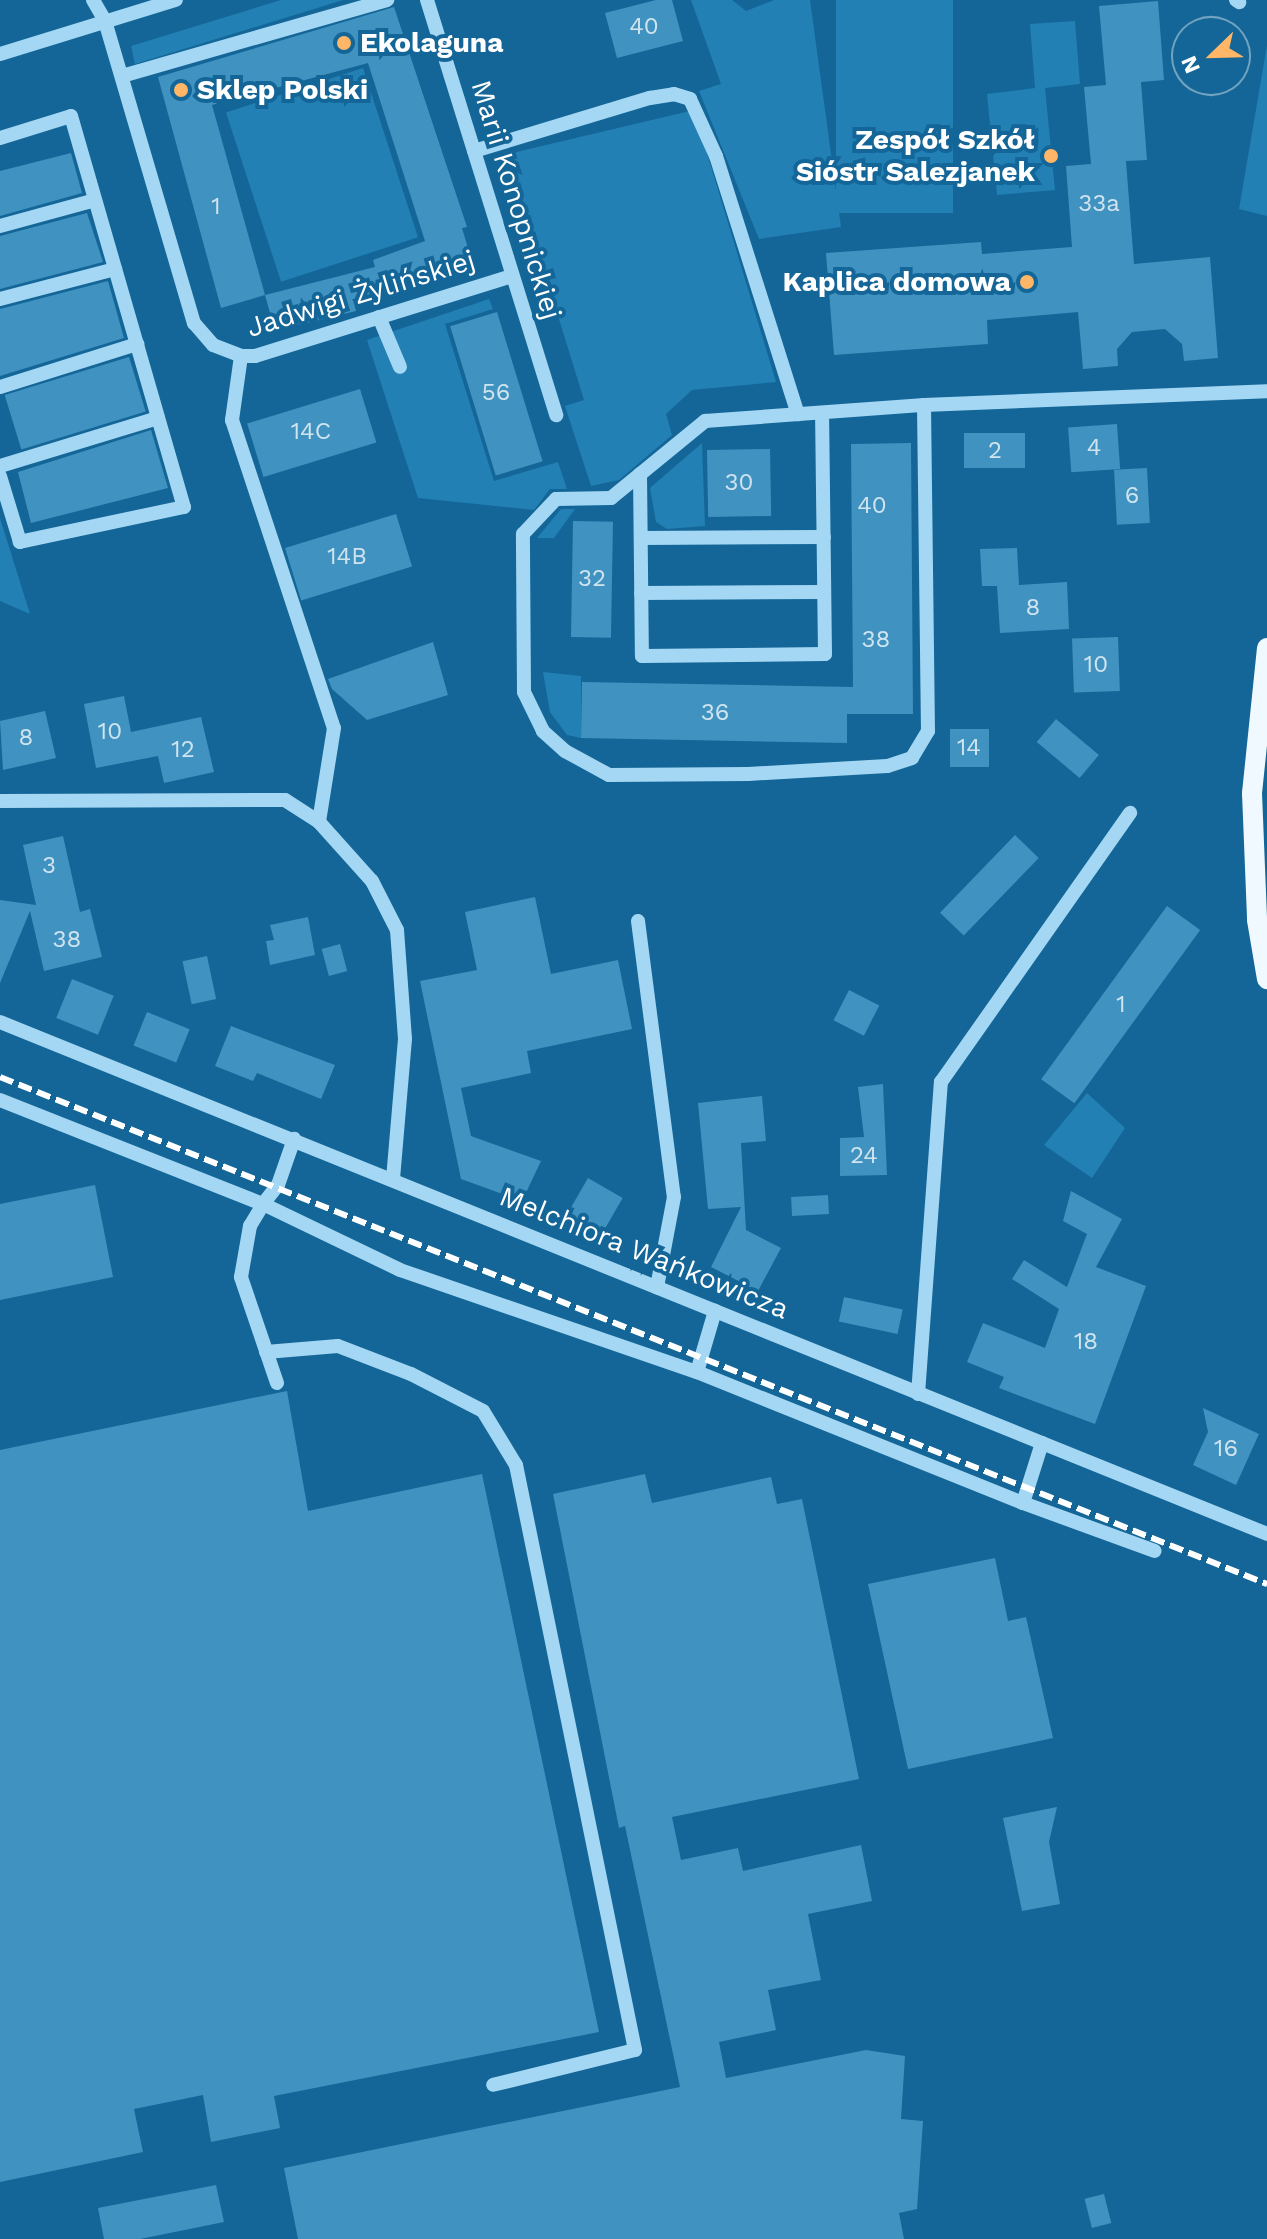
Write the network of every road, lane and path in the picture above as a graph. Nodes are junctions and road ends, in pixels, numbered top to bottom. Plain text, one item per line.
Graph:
1 (93, 0) edge
2 (176, 0) edge
3 (387, 0) edge
4 (427, 0) edge
5 (105, 21) junction
6 (0, 54) edge
7 (122, 76) junction
8 (0, 138) edge
9 (474, 151) junction
10 (95, 200) junction
11 (0, 226) edge
12 (115, 269) junction
13 (512, 276) junction
14 (0, 299) edge
15 (379, 317) junction
16 (137, 344) junction
17 (241, 356) junction
18 (400, 367) dead end
19 (0, 387) edge
20 (1267, 391) edge
21 (924, 405) junction
22 (822, 413) junction
23 (798, 414) junction
24 (556, 415) dead end
25 (158, 418) junction
26 (0, 466) edge
27 (640, 474) junction
28 (0, 476) edge
29 (824, 537) junction
30 (641, 538) junction
31 (824, 592) junction
32 (641, 593) junction
33 (1267, 648) edge
34 (0, 801) edge
35 (1130, 813) dead end
36 (319, 822) junction
37 (638, 921) dead end
38 (1267, 979) edge
39 (0, 1022) edge
40 (0, 1100) edge
41 (294, 1139) junction
42 (393, 1178) junction
43 (263, 1204) junction
44 (657, 1287) junction
45 (715, 1311) junction
46 (266, 1352) junction
47 (697, 1372) junction
48 (277, 1383) dead end
49 (918, 1394) junction
50 (1042, 1443) junction
51 (1023, 1503) junction
52 (1267, 1534) edge
53 (1155, 1551) dead end
54 (493, 2085) dead end

1 - 5 street
2 - 5 street
3 - 7 street
4 - 9 street, Marii Konopnickiej
5 - 6 street
5 - 7 street
7 - 17 street, Jadwigi Żylińskiej
8 - 10 street
9 - 13 street, Marii Konopnickiej
9 - 23 street
10 - 11 street
10 - 12 street
12 - 14 street
12 - 16 street
13 - 15 street, Jadwigi Żylińskiej
13 - 24 street, Marii Konopnickiej
15 - 17 street, Jadwigi Żylińskiej
15 - 18 street
16 - 19 street
16 - 25 street
17 - 36 street
20 - 21 street
21 - 22 street
21 - 27 street
22 - 23 street
22 - 29 street
23 - 27 street
25 - 26 street
25 - 28 street
27 - 30 street
29 - 30 street
29 - 31 street
30 - 32 street
31 - 32 street
31 - 32 street
33 - 38 main road
34 - 36 street
35 - 49 street
36 - 42 street
37 - 44 street
39 - 41 street, Melchiora Wańkowicza
40 - 43 street
41 - 42 street, Melchiora Wańkowicza
41 - 43 street
42 - 44 street, Melchiora Wańkowicza
43 - 46 street
43 - 47 street
44 - 45 street, Melchiora Wańkowicza
45 - 47 street
45 - 49 street, Melchiora Wańkowicza
46 - 48 street
46 - 54 street
47 - 51 street
49 - 50 street, Melchiora Wańkowicza
50 - 51 street
50 - 52 street, Melchiora Wańkowicza
51 - 53 street

